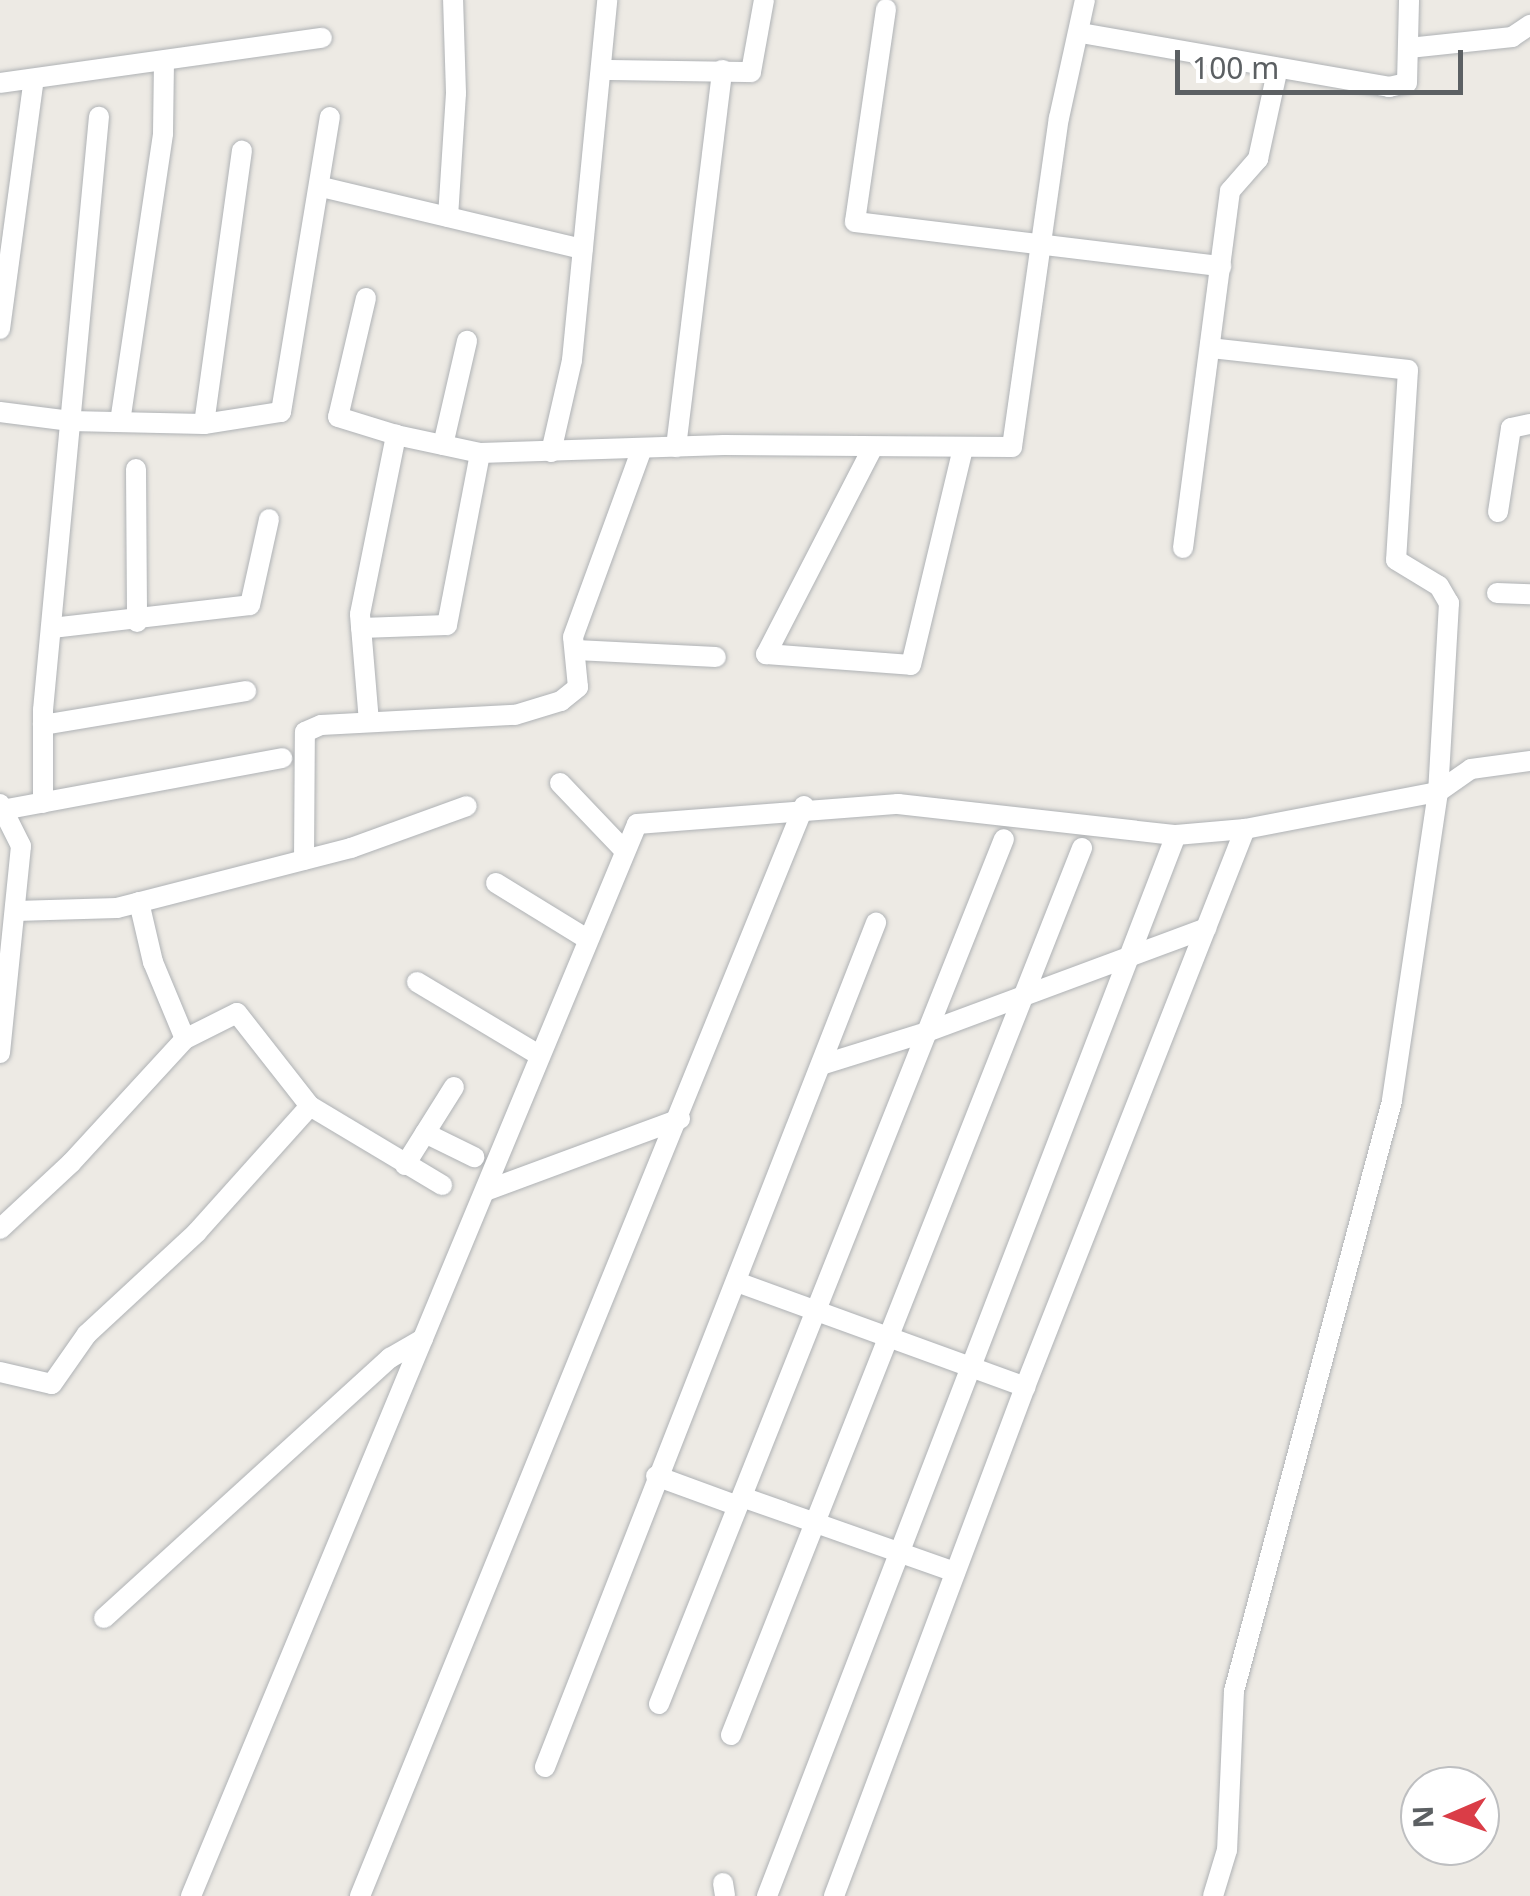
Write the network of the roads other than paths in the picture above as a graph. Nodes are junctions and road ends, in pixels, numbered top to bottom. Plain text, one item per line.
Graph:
1 (453, 0) edge
2 (607, 0) edge
3 (764, 0) edge
4 (1085, 0) edge
5 (1409, 0) edge
6 (886, 9) dead end
7 (1530, 25) edge
8 (1080, 33) junction
9 (322, 38) dead end
10 (1409, 48) junction
11 (164, 65) junction
12 (604, 70) junction
13 (722, 70) junction
14 (1277, 72) junction
15 (34, 79) junction
16 (0, 83) edge
17 (99, 117) dead end
18 (330, 117) dead end
19 (242, 151) dead end
20 (322, 187) junction
21 (448, 217) junction
22 (1041, 248) junction
23 (583, 249) junction
24 (1220, 266) junction
25 (366, 298) dead end
26 (0, 329) edge
27 (467, 341) dead end
28 (1210, 348) junction
29 (0, 412) edge
30 (70, 421) junction
31 (120, 422) junction
32 (204, 424) junction
33 (1530, 424) edge
34 (396, 434) junction
35 (443, 444) junction
36 (676, 447) junction
37 (642, 448) junction
38 (963, 448) junction
39 (872, 449) junction
40 (550, 452) junction
41 (480, 453) junction
42 (136, 470) dead end
43 (1498, 512) dead end
44 (269, 519) dead end
45 (1183, 548) dead end
46 (1498, 594) dead end
47 (1530, 594) edge
48 (138, 622) junction
49 (52, 628) junction
50 (362, 628) junction
51 (576, 650) junction
52 (716, 657) dead end
53 (246, 691) dead end
54 (370, 722) junction
55 (43, 725) junction
56 (282, 758) dead end
57 (1530, 761) edge
58 (560, 783) dead end
59 (1438, 792) junction
60 (43, 803) junction
61 (467, 806) dead end
62 (804, 806) junction
63 (1, 807) edge
64 (1245, 829) junction
65 (1176, 835) junction
66 (1004, 840) dead end
67 (10, 847) edge
68 (623, 848) junction
69 (1082, 848) dead end
70 (304, 860) junction
71 (496, 884) dead end
72 (139, 902) junction
73 (16, 911) junction
74 (876, 923) dead end
75 (1206, 928) junction
76 (587, 939) junction
77 (1128, 959) junction
78 (417, 982) dead end
79 (1026, 996) junction
80 (927, 1032) junction
81 (185, 1039) junction
82 (0, 1053) edge
83 (540, 1055) junction
84 (821, 1065) junction
85 (454, 1087) dead end
86 (310, 1106) junction
87 (680, 1119) junction
88 (424, 1133) junction
89 (474, 1157) dead end
90 (405, 1165) junction
91 (442, 1185) dead end
92 (484, 1191) junction
93 (0, 1229) edge
94 (737, 1282) junction
95 (817, 1311) junction
96 (890, 1338) junction
97 (423, 1339) junction
98 (972, 1368) junction
99 (0, 1372) edge
100 (1024, 1387) junction
101 (656, 1476) junction
102 (740, 1501) junction
103 (816, 1522) junction
104 (901, 1551) junction
105 (956, 1572) junction
106 (104, 1618) dead end
107 (659, 1704) dead end
108 (731, 1736) dead end
109 (544, 1767) dead end
110 (190, 1896) edge
111 (360, 1896) edge
112 (767, 1896) edge
113 (834, 1896) edge
114 (1213, 1896) edge

1 - 21 street
2 - 12 street
3 - 13 street
4 - 8 street
5 - 10 street
6 - 22 street
7 - 10 street
8 - 14 street
8 - 22 street
9 - 11 street
10 - 14 street
11 - 15 street
11 - 31 street
12 - 13 street
12 - 23 street
13 - 36 street
14 - 24 street
15 - 16 street
15 - 26 street
17 - 30 street
18 - 20 street
19 - 32 street
20 - 21 street
20 - 32 street
21 - 23 street
22 - 24 street
22 - 38 street
23 - 40 street
24 - 28 street
25 - 34 street
27 - 35 street
28 - 45 street
28 - 59 street
29 - 30 street
30 - 31 street
30 - 49 street
31 - 32 street
33 - 43 street
34 - 35 street
34 - 50 street
35 - 41 street
36 - 37 street
36 - 39 street
37 - 40 street
37 - 51 street
38 - 39 street
38 - 39 street
40 - 41 street
41 - 50 street
42 - 48 street
44 - 48 street
46 - 47 street
48 - 49 street
49 - 55 street
50 - 54 street
51 - 52 street
51 - 54 street
53 - 55 street
54 - 70 street
55 - 60 street
56 - 60 street
57 - 59 street
58 - 68 street
59 - 64 street
59 - 114 street
60 - 63 street
61 - 70 street
62 - 65 street
62 - 68 street
62 - 87 street
63 - 67 street
64 - 65 street
64 - 75 street
65 - 77 street
66 - 80 street
67 - 73 street
68 - 76 street
69 - 79 street
70 - 72 street
71 - 76 street
72 - 73 street
72 - 81 street
73 - 82 street
74 - 84 street
75 - 77 street
75 - 100 street
76 - 83 street
77 - 79 street
77 - 98 street
78 - 83 street
79 - 80 street
79 - 96 street
80 - 84 street
80 - 95 street
81 - 86 street
81 - 93 street
83 - 92 street
84 - 94 street
85 - 88 street
86 - 90 street
86 - 99 street
87 - 92 street
87 - 111 street
88 - 89 street
88 - 90 street
90 - 91 street
92 - 97 street
94 - 95 street
94 - 101 street
95 - 96 street
95 - 102 street
96 - 98 street
96 - 103 street
97 - 106 street
97 - 110 street
98 - 100 street
98 - 104 street
100 - 105 street
101 - 102 street
101 - 109 street
102 - 103 street
102 - 107 street
103 - 104 street
103 - 108 street
104 - 105 street
104 - 112 street
105 - 113 street

